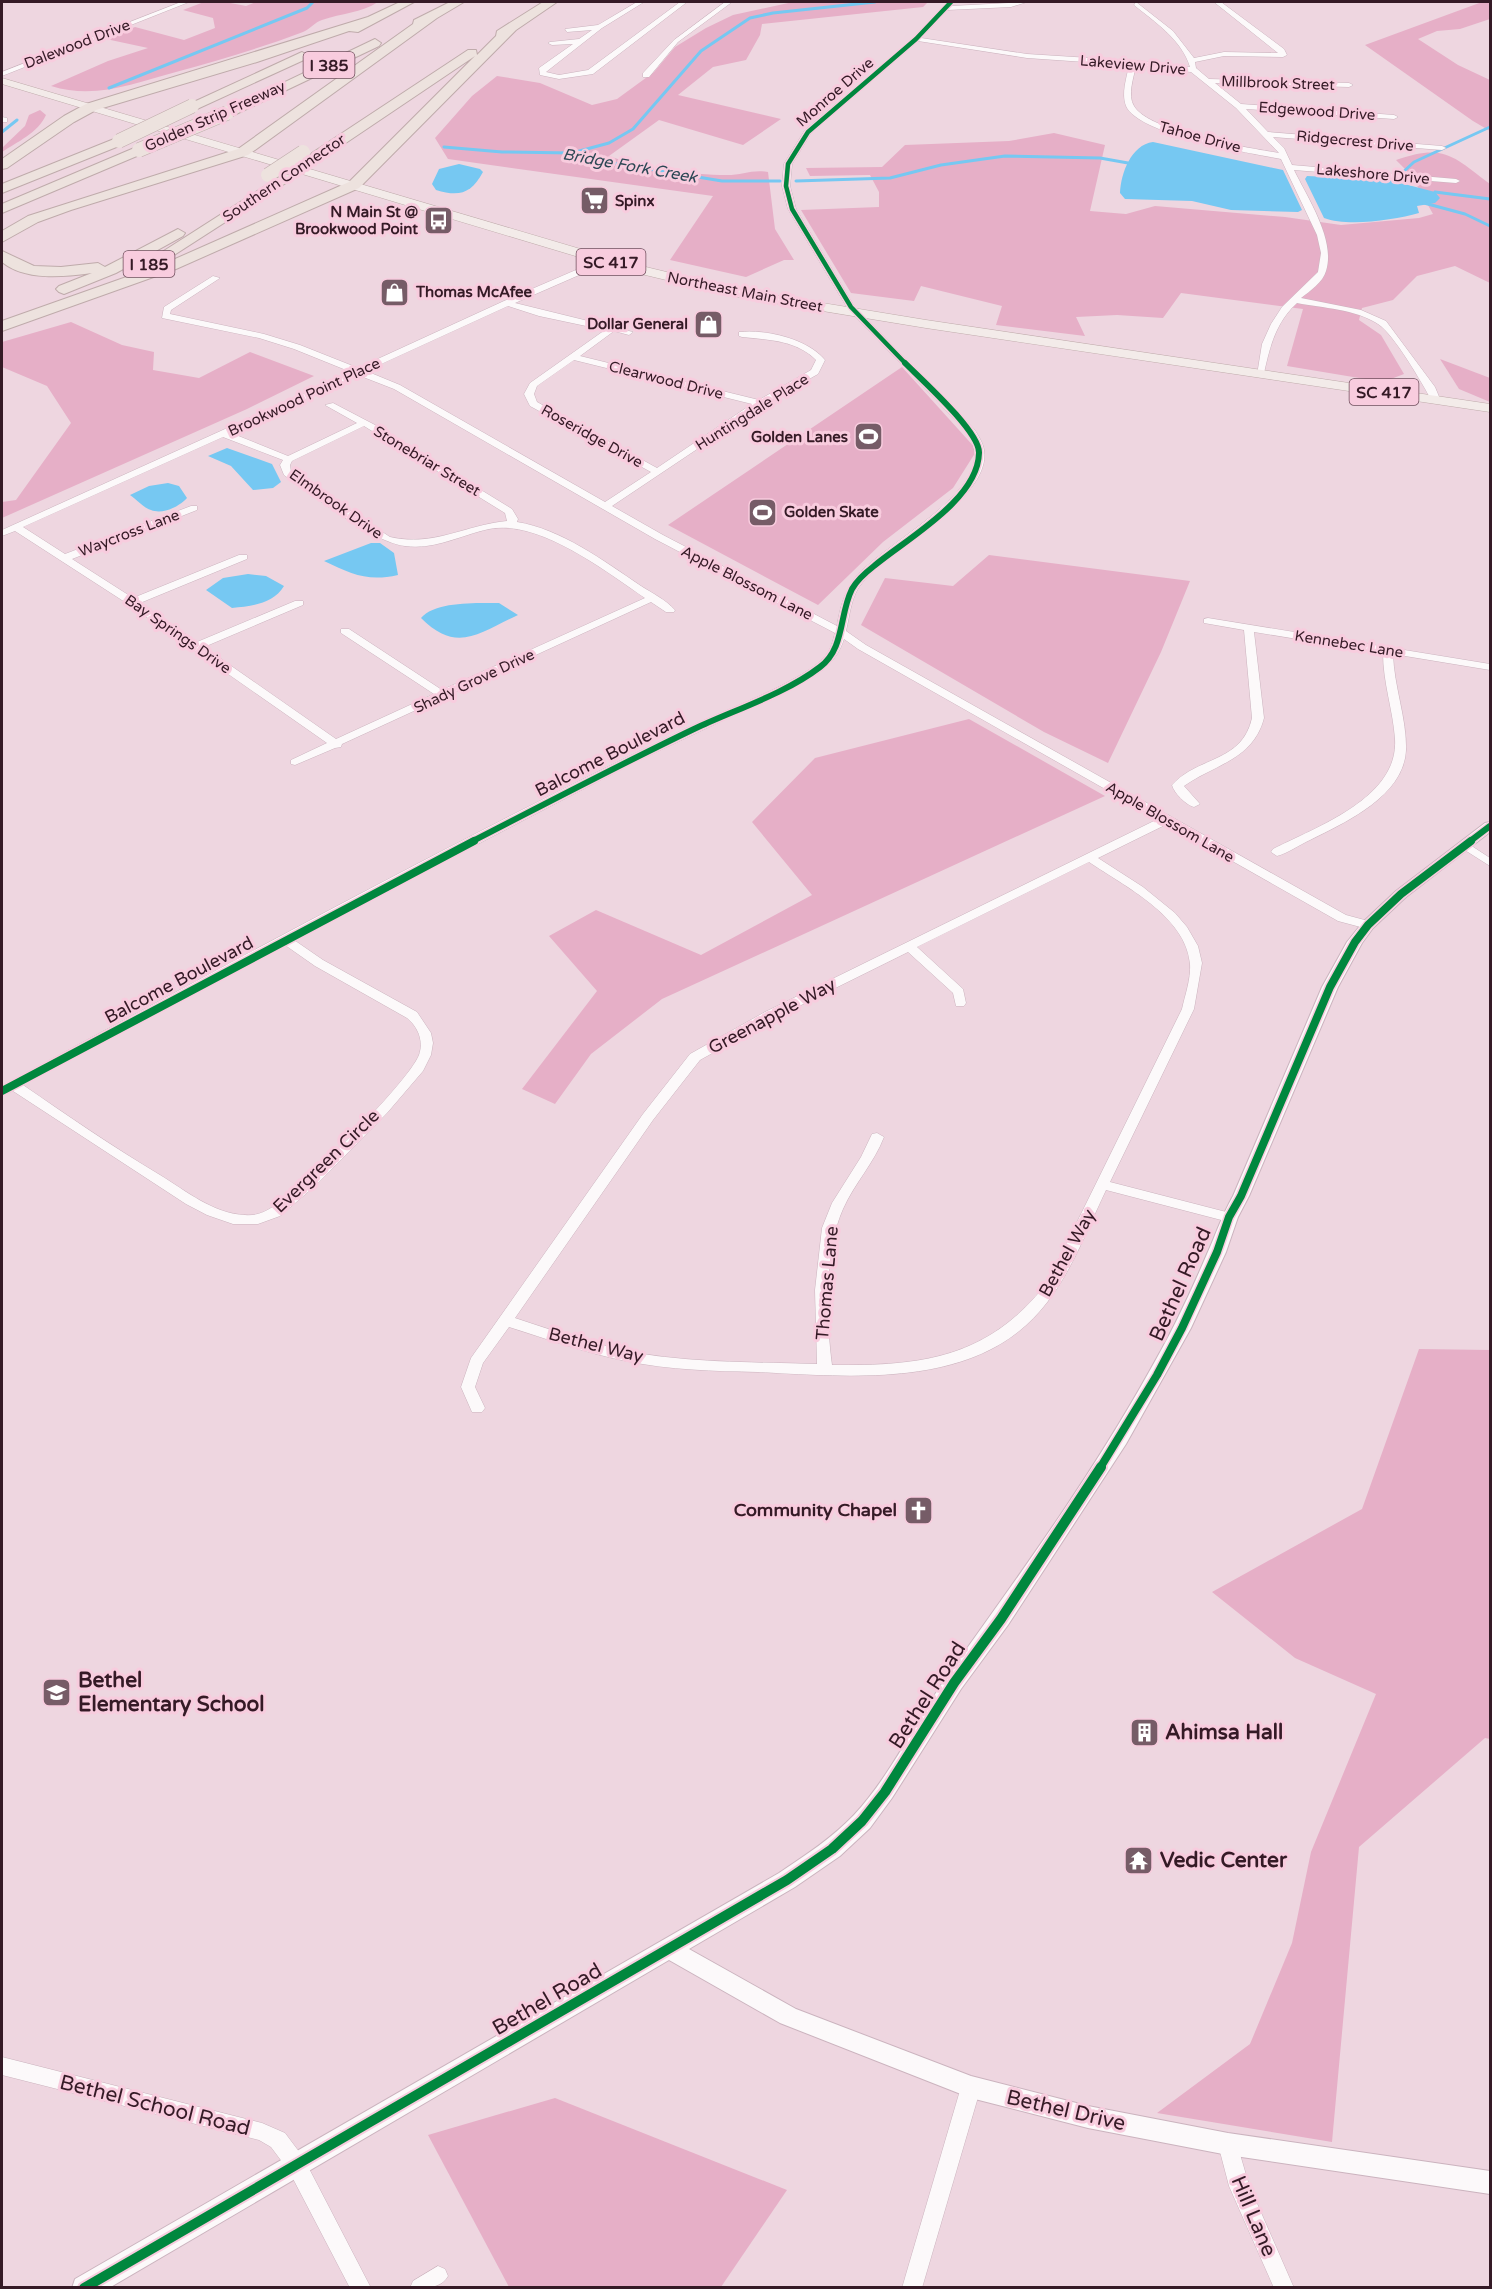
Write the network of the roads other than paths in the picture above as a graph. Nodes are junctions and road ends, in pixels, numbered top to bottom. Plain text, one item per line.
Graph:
1 (186, 2) edge
2 (408, 2) edge
3 (458, 2) edge
4 (533, 2) edge
5 (551, 2) edge
6 (641, 2) edge
7 (684, 2) edge
8 (729, 2) edge
9 (1216, 2) edge
10 (1023, 3) edge
11 (1136, 4) dead end
12 (948, 5) edge
13 (432, 16) junction
14 (367, 21) junction
15 (513, 26) junction
16 (600, 27) junction
17 (567, 30) dead end
18 (916, 39) junction
19 (581, 41) junction
20 (552, 43) dead end
21 (1133, 63) junction
22 (1192, 65) junction
23 (2, 74) edge
24 (646, 75) dead end
25 (2, 81) edge
26 (1206, 81) junction
27 (1349, 85) dead end
28 (1239, 106) junction
29 (91, 107) junction
30 (1394, 117) dead end
31 (1269, 134) junction
32 (1442, 148) dead end
33 (243, 152) junction
34 (310, 154) junction
35 (1285, 157) junction
36 (2, 165) edge
37 (1290, 167) junction
38 (276, 177) junction
39 (1456, 181) dead end
40 (354, 185) junction
41 (2, 189) edge
42 (2, 208) edge
43 (2, 238) edge
44 (162, 243) junction
45 (2, 255) edge
46 (606, 260) junction
47 (216, 278) dead end
48 (1297, 300) junction
49 (507, 303) junction
50 (2, 311) edge
51 (858, 314) junction
52 (2, 325) edge
53 (612, 329) junction
54 (629, 332) dead end
55 (742, 334) dead end
56 (573, 357) junction
57 (361, 372) junction
58 (1260, 373) junction
59 (1435, 399) junction
60 (760, 403) junction
61 (330, 405) dead end
62 (1491, 408) edge
63 (363, 423) junction
64 (224, 434) junction
65 (288, 459) junction
66 (658, 472) junction
67 (606, 506) junction
68 (194, 508) dead end
69 (511, 524) junction
70 (16, 527) junction
71 (2, 533) edge
72 (243, 557) dead end
73 (64, 558) junction
74 (652, 598) junction
75 (132, 602) junction
76 (299, 603) dead end
77 (670, 610) dead end
78 (1208, 621) dead end
79 (1249, 628) junction
80 (345, 631) dead end
81 (841, 632) junction
82 (195, 647) junction
83 (1388, 650) junction
84 (1491, 667) edge
85 (442, 694) junction
86 (337, 745) junction
87 (295, 762) dead end
88 (1194, 804) dead end
89 (1165, 820) junction
90 (1491, 826) edge
91 (1464, 845) junction
92 (1277, 852) dead end
93 (1091, 858) junction
94 (1491, 863) edge
95 (1368, 925) junction
96 (286, 940) junction
97 (909, 946) junction
98 (960, 1004) dead end
99 (7, 1088) edge
100 (877, 1137) dead end
101 (1103, 1185) junction
102 (1229, 1217) junction
103 (505, 1320) junction
104 (825, 1369) junction
105 (477, 1408) dead end
106 (669, 1949) junction
107 (2, 2066) edge
108 (971, 2087) junction
109 (1228, 2144) junction
110 (296, 2164) junction
111 (1491, 2183) edge
112 (438, 2276) dead end
113 (84, 2288) edge
114 (361, 2288) edge
115 (420, 2288) edge
116 (912, 2288) edge
117 (1284, 2288) edge

1 - 23 street, Dalewood Drive
2 - 14 highway, Golden Strip Freeway / I 385
3 - 13 highway, Golden Strip Freeway / I 385
4 - 34 highway, Southern Connector / I 185
5 - 15 highway, Southern Connector / I 185
6 - 16 street
7 - 19 street
8 - 24 street
9 - 22 street
10 - 12 street
11 - 22 street
12 - 18 street, Monroe Drive
13 - 33 highway
13 - 42 highway, Golden Strip Freeway / I 385, bridge
14 - 29 highway
14 - 41 highway, Golden Strip Freeway / I 385, bridge
15 - 34 highway, Southern Connector / I 185
15 - 40 highway
16 - 17 street
16 - 19 street
18 - 21 street, Lakeview Drive
18 - 51 street, Monroe Drive
19 - 20 street
21 - 22 street, Lakeview Drive
21 - 35 street, Tahoe Drive
22 - 26 street, Lakeview Drive
25 - 29 main road, Northeast Main Street / SC 417
26 - 27 street, Millbrook Street
26 - 28 street, Lakeview Drive
28 - 30 street, Edgewood Drive
28 - 31 street, Lakeview Drive
29 - 33 main road, Northeast Main Street / SC 417
29 - 36 highway
31 - 32 street, Ridgecrest Drive
31 - 35 street, Lakeview Drive
33 - 40 main road, Northeast Main Street / SC 417
33 - 43 highway
34 - 38 highway, Southern Connector / I 185
35 - 37 street, Lakeview Drive
37 - 39 street, Lakeshore Drive
37 - 48 street, Lakeview Drive
38 - 44 highway, Southern Connector / I 185
38 - 52 highway, Southern Connector / I 185
40 - 46 main road, Northeast Main Street / SC 417
40 - 52 highway
44 - 45 highway
44 - 50 highway, Southern Connector / I 185
46 - 49 street, Brookwood Point Place
46 - 51 main road, Northeast Main Street / SC 417
47 - 57 street, Apple Blossom Lane
48 - 58 street, Lakeview Drive
48 - 59 street
49 - 53 street
49 - 57 street, Brookwood Point Place
51 - 58 main road, Northeast Main Street / SC 417
51 - 81 street, Balcome Boulevard
53 - 54 street
53 - 56 street, Roseridge Drive
55 - 60 street, Huntingdale Place
56 - 60 street, Clearwood Drive
56 - 66 street, Roseridge Drive
57 - 64 street, Brookwood Point Place
57 - 67 street, Apple Blossom Lane
58 - 59 main road, SC 417
59 - 62 main road, SC 417
60 - 66 street, Huntingdale Place
61 - 63 street, Stonebriar Street
63 - 65 street, Elmbrook Drive
63 - 69 street, Stonebriar Street
64 - 65 street
64 - 70 street, Brookwood Point Place
65 - 69 street, Elmbrook Drive
66 - 67 street, Huntingdale Place
67 - 81 street, Apple Blossom Lane
68 - 73 street, Waycross Lane
69 - 74 street, Elmbrook Drive
70 - 71 street, Brookwood Point Place
70 - 73 street, Bay Springs Drive
72 - 75 street
73 - 75 street, Bay Springs Drive
74 - 77 street, Elmbrook Drive
74 - 85 street, Shady Grove Drive
75 - 82 street, Bay Springs Drive
76 - 82 street
78 - 79 street, Kennebec Lane
79 - 83 street, Kennebec Lane
79 - 88 street
80 - 85 street
81 - 89 street, Apple Blossom Lane
81 - 96 street, Balcome Boulevard
82 - 86 street, Bay Springs Drive
83 - 84 street, Kennebec Lane
83 - 92 street
85 - 86 street, Shady Grove Drive
86 - 87 street, Shady Grove Drive
89 - 93 street, Greenapple Way
89 - 95 street, Apple Blossom Lane
90 - 91 street, Bethel Road
91 - 94 street
91 - 95 street, Bethel Road
93 - 97 street, Greenapple Way
93 - 101 street, Bethel Way
95 - 102 street, Bethel Road
96 - 99 street, Balcome Boulevard
96 - 99 street, Evergreen Circle
97 - 98 street
97 - 103 street, Greenapple Way
100 - 104 street, Thomas Lane
101 - 102 street
101 - 104 street, Bethel Way
102 - 106 street, Bethel Road
103 - 104 street, Bethel Way
103 - 105 street, Greenapple Way
106 - 108 street, Bethel Drive
106 - 110 street, Bethel Road
107 - 110 street, Bethel School Road
108 - 109 street, Bethel Drive
108 - 116 street
109 - 111 street, Bethel Drive
109 - 117 street, Hill Lane
110 - 113 street, Bethel Road
110 - 114 street, Bethel School Road
112 - 115 street

